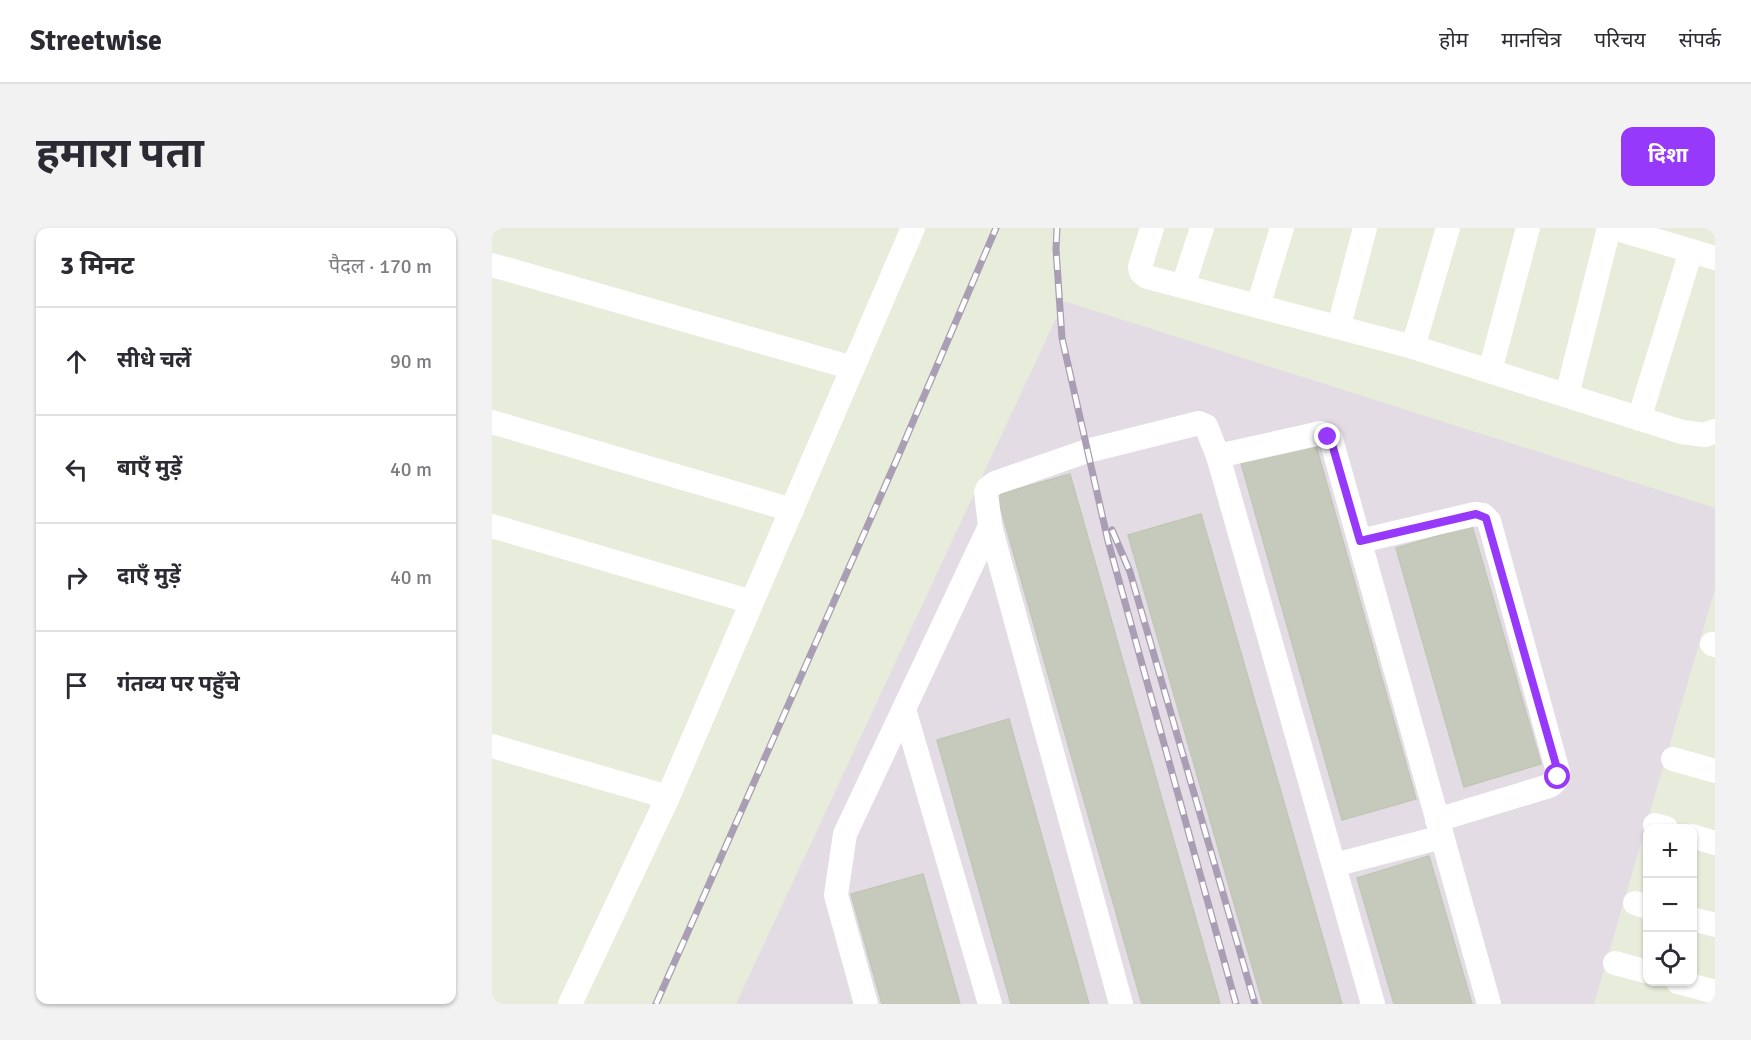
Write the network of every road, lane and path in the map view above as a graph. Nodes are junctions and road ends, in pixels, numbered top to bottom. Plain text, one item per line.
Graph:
1 (913, 228) edge
2 (1152, 228) edge
3 (1202, 228) edge
4 (1282, 228) edge
5 (1365, 228) edge
6 (1448, 228) edge
7 (1528, 228) edge
8 (1612, 228) edge
9 (1691, 252) junction
10 (1715, 258) edge
11 (492, 265) edge
12 (1183, 286) junction
13 (1258, 306) junction
14 (1339, 326) junction
15 (1413, 347) junction
16 (853, 368) junction
17 (1490, 371) junction
18 (1567, 395) junction
19 (1639, 418) junction
20 (492, 422) edge
21 (1715, 430) edge
22 (1218, 456) junction
23 (792, 510) junction
24 (492, 526) edge
25 (990, 526) junction
26 (1360, 541) junction
27 (752, 602) junction
28 (904, 709) junction
29 (492, 746) edge
30 (1673, 759) dead end
31 (1715, 771) edge
32 (668, 797) junction
33 (1439, 828) junction
34 (1697, 838) edge
35 (1715, 843) edge
36 (1334, 865) junction
37 (1697, 920) edge
38 (1715, 925) edge
39 (1615, 963) dead end
40 (1643, 971) edge
41 (1695, 986) edge
42 (1715, 992) edge
43 (570, 1004) edge
44 (866, 1004) edge
45 (990, 1004) edge
46 (1121, 1004) edge
47 (1373, 1004) edge
48 (1489, 1004) edge

1 - 16 street
2 - 12 street
3 - 12 street
4 - 13 street
5 - 14 street
6 - 15 street
7 - 17 street
8 - 9 street
8 - 18 street
9 - 10 street
9 - 19 street
11 - 16 street
12 - 13 street
13 - 14 street
14 - 15 street
15 - 17 street
16 - 23 street
17 - 18 street
18 - 19 street
19 - 21 street
20 - 23 street
22 - 25 street
22 - 26 street
22 - 36 street
23 - 27 street
24 - 27 street
25 - 28 street
25 - 46 street
26 - 33 street
26 - 33 street
27 - 32 street
28 - 44 street
28 - 45 street
29 - 32 street
30 - 31 street
32 - 43 street
33 - 36 street
33 - 48 street
34 - 35 street
36 - 47 street
37 - 38 street
39 - 40 street
41 - 42 street

